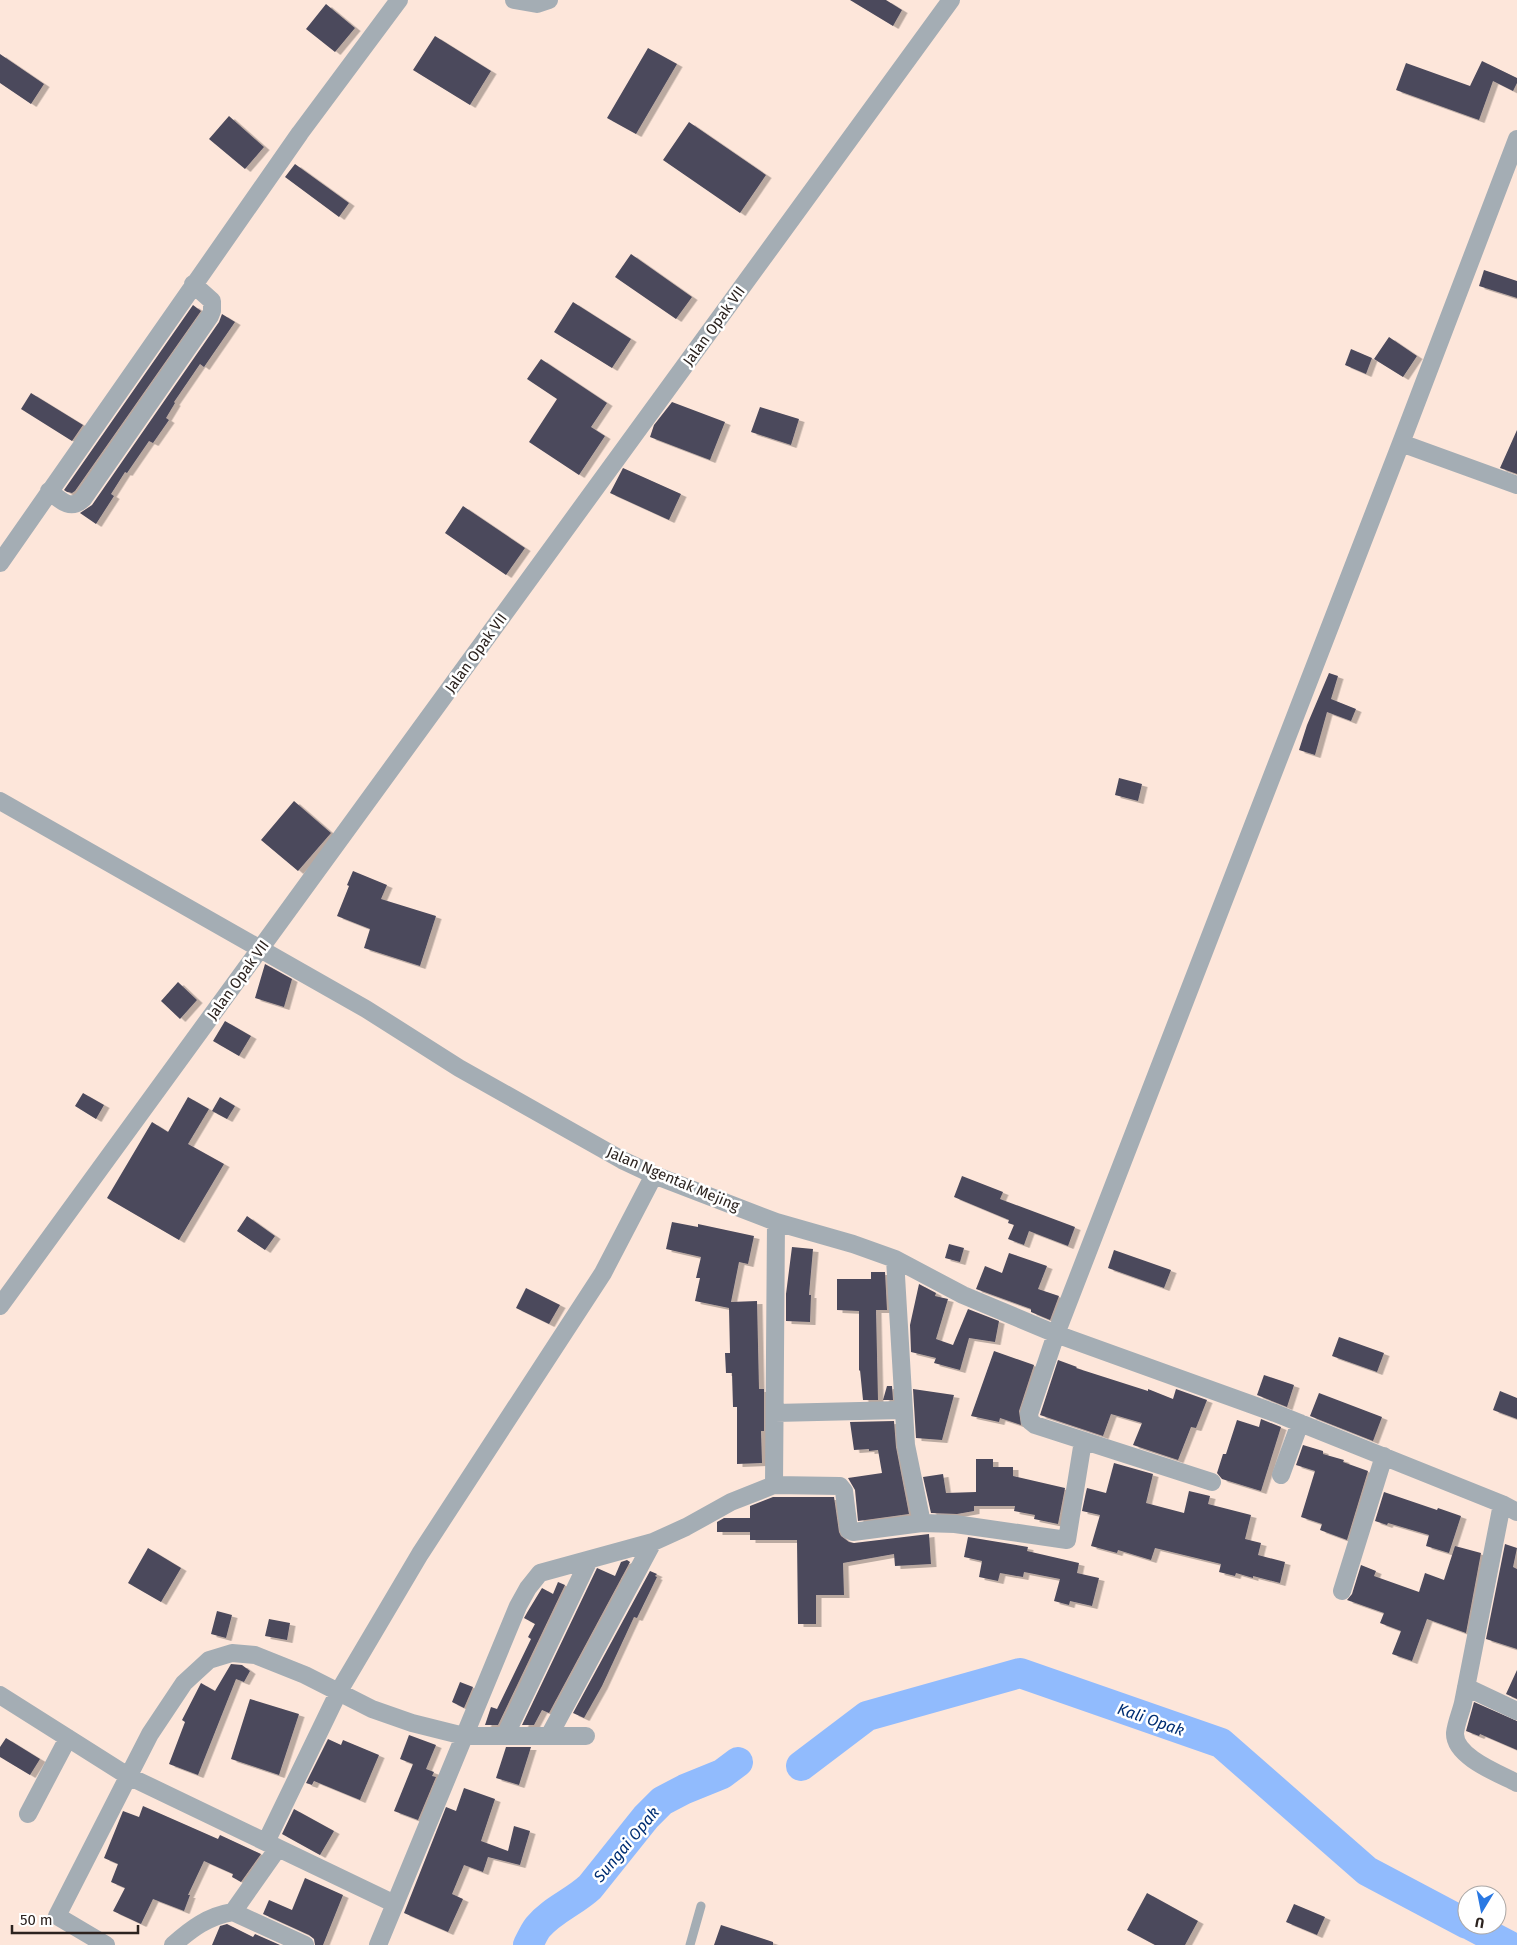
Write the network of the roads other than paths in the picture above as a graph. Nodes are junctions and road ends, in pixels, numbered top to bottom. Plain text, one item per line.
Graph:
1 (399, 0) edge
2 (514, 0) edge
3 (549, 0) edge
4 (952, 0) edge
5 (1517, 139) edge
6 (194, 284) junction
7 (1401, 443) junction
8 (1517, 485) edge
9 (49, 491) junction
10 (0, 562) edge
11 (0, 801) edge
12 (261, 949) junction
13 (654, 1175) junction
14 (776, 1222) junction
15 (896, 1259) junction
16 (0, 1306) edge
17 (1056, 1334) junction
18 (902, 1410) junction
19 (775, 1413) junction
20 (1300, 1423) junction
21 (1083, 1441) junction
22 (1384, 1456) junction
23 (1281, 1475) dead end
24 (1212, 1482) dead end
25 (774, 1485) junction
26 (1510, 1508) edge
27 (922, 1523) junction
28 (653, 1542) junction
29 (589, 1560) junction
30 (1342, 1591) dead end
31 (1466, 1688) junction
32 (339, 1692) junction
33 (0, 1694) edge
34 (1517, 1711) edge
35 (464, 1736) junction
36 (504, 1736) junction
37 (549, 1736) junction
38 (586, 1736) dead end
39 (68, 1738) junction
40 (128, 1776) junction
41 (1517, 1782) edge
42 (28, 1814) dead end
43 (272, 1845) junction
44 (395, 1904) junction
45 (701, 1906) dead end
46 (233, 1912) junction
47 (106, 1945) edge
48 (173, 1945) edge
49 (305, 1945) edge
50 (378, 1945) edge
51 (690, 1945) edge

1 - 6 street
2 - 3 street
4 - 12 street, Jalan Opak VII
5 - 7 street
6 - 9 street
6 - 9 street
7 - 8 street
7 - 17 street
9 - 10 street
11 - 12 street, Jalan Ngentak Mejing
12 - 13 street, Jalan Ngentak Mejing
12 - 16 street, Jalan Opak VII
13 - 14 street, Jalan Ngentak Mejing
13 - 32 street
14 - 15 street, Jalan Ngentak Mejing
14 - 19 street
15 - 17 street, Jalan Ngentak Mejing
15 - 18 street
17 - 20 street, Jalan Ngentak Mejing
17 - 21 street
18 - 19 street
18 - 27 street
19 - 25 street
20 - 22 street, Jalan Ngentak Mejing
20 - 23 street
21 - 24 street
21 - 27 street
22 - 26 street, Jalan Ngentak Mejing
22 - 30 street
25 - 27 street
25 - 28 street
26 - 31 street
28 - 29 street
28 - 37 street
29 - 35 street
29 - 36 street
31 - 34 street
31 - 41 street
32 - 35 street
32 - 40 street
32 - 43 street
33 - 39 street
35 - 36 street
35 - 44 street
36 - 37 street
37 - 38 street
39 - 40 street
39 - 42 street
40 - 43 street
40 - 47 street
43 - 44 street
43 - 46 street
44 - 50 street
45 - 51 lane
46 - 48 street
46 - 49 street

